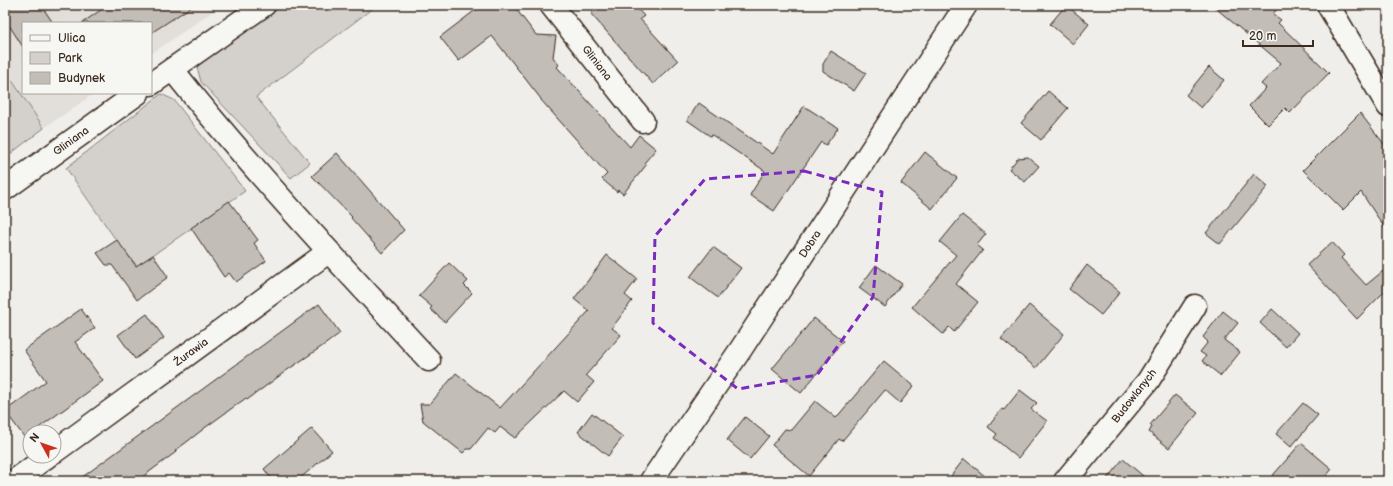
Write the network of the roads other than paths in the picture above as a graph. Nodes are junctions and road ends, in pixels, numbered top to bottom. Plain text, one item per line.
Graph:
1 (264, 5) edge
2 (551, 5) edge
3 (966, 5) edge
4 (1328, 5) edge
5 (172, 68) junction
6 (152, 83) edge
7 (137, 94) edge
8 (1388, 106) edge
9 (643, 121) dead end
10 (5, 189) edge
11 (328, 252) junction
12 (1195, 306) dead end
13 (429, 360) dead end
14 (62, 446) edge
15 (37, 464) edge
16 (14, 481) edge
17 (651, 481) edge
18 (1065, 481) edge

1 - 5 street
2 - 9 street, Gliniana
3 - 17 street, Dobra
4 - 8 street
5 - 6 street
5 - 11 street
7 - 10 street, Gliniana
11 - 13 street
11 - 14 street, Żurawia
12 - 18 street, Budowlanych
15 - 16 street

